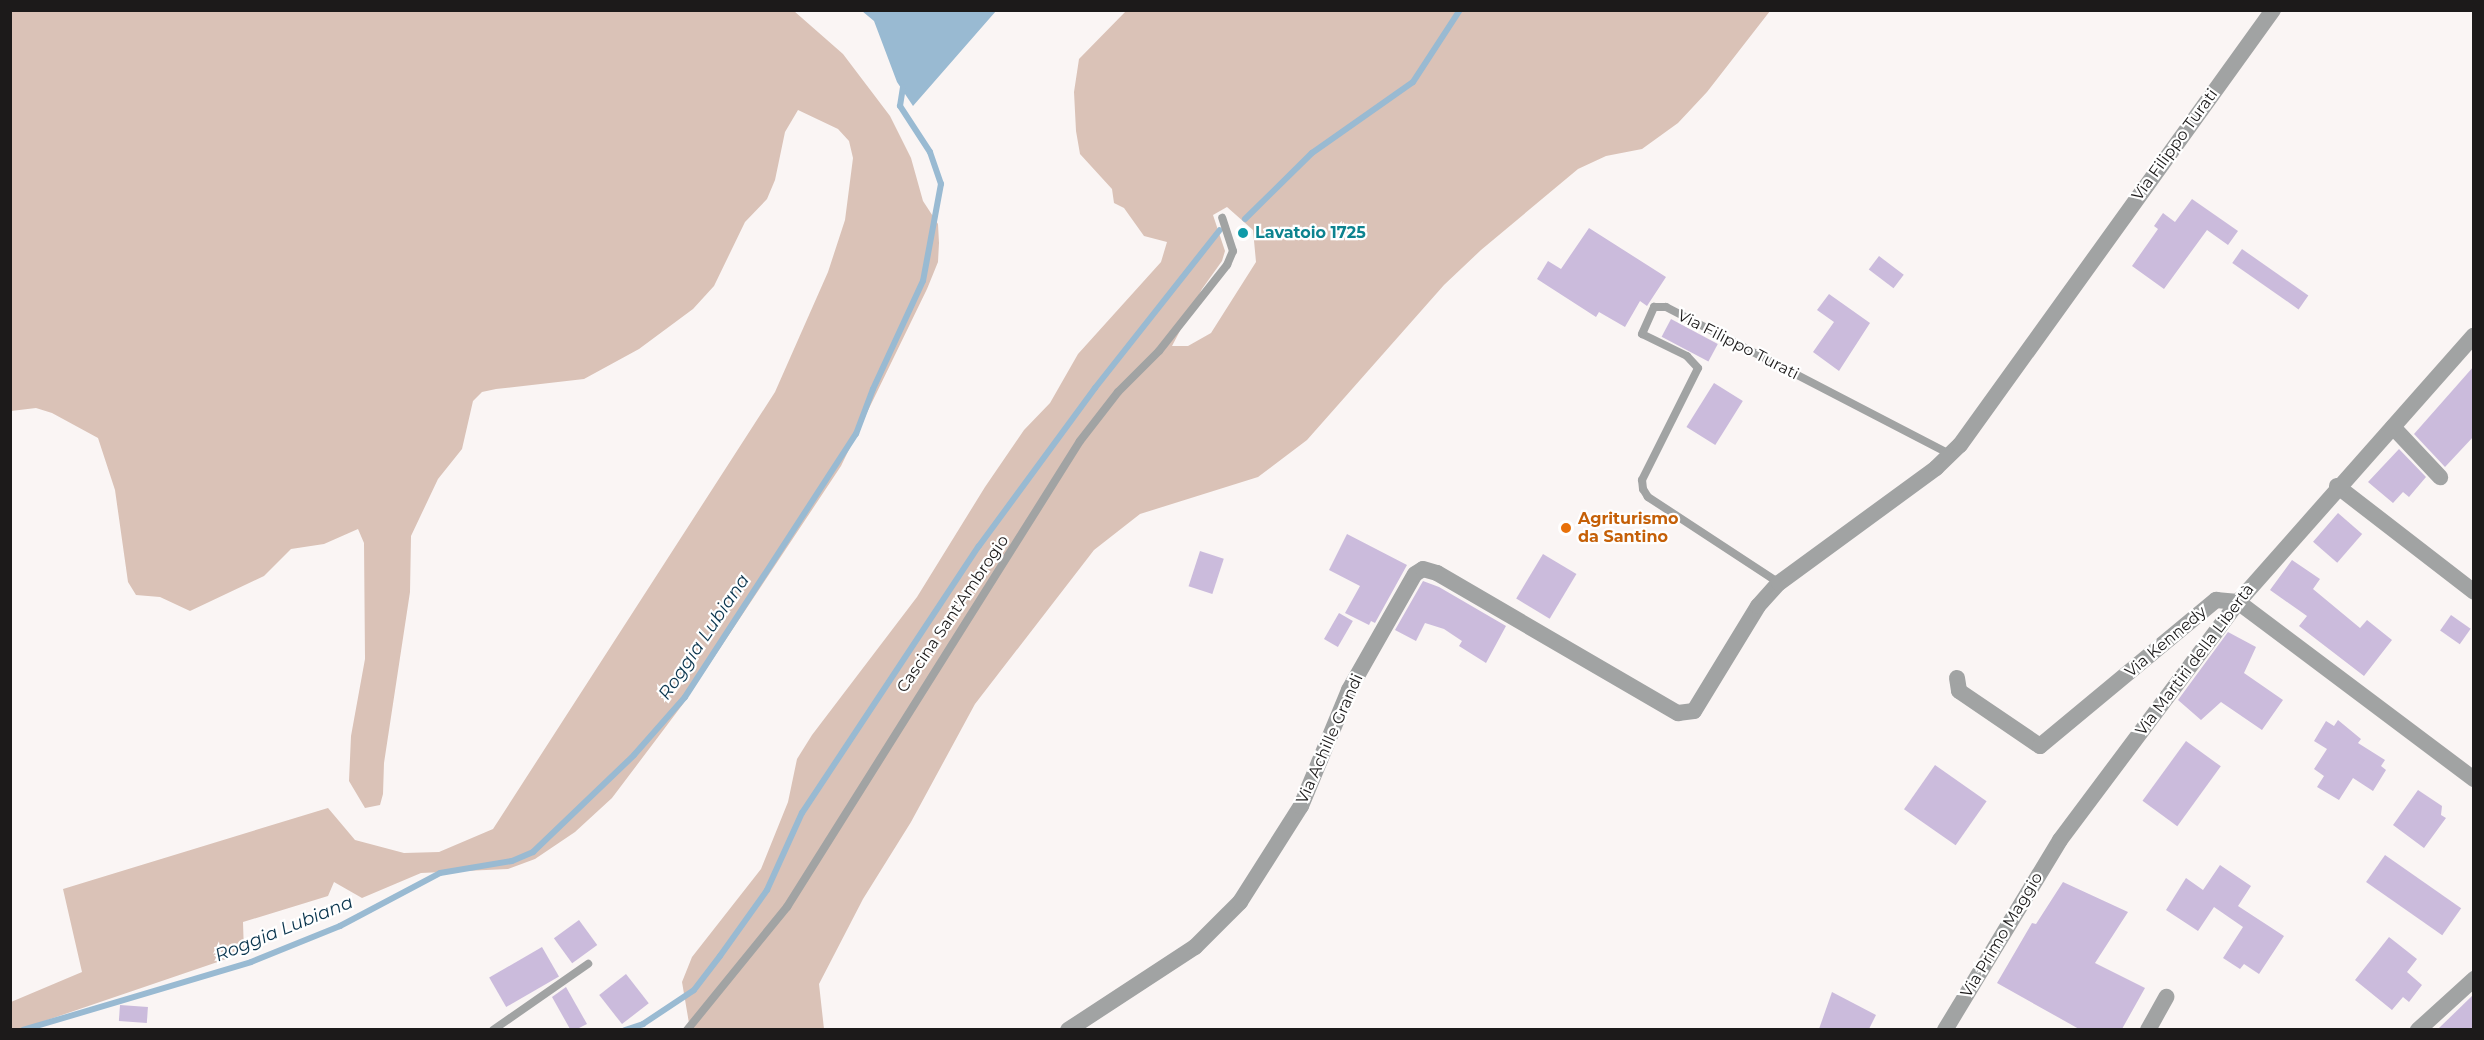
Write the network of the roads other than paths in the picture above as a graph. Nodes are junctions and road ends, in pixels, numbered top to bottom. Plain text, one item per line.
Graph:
1 (2272, 10) edge
2 (1222, 218) dead end
3 (2474, 335) edge
4 (2393, 427) junction
5 (1951, 454) junction
6 (2440, 477) dead end
7 (2337, 486) junction
8 (1415, 574) joint
9 (1779, 583) junction
10 (2474, 592) edge
11 (2238, 602) junction
12 (1957, 678) dead end
13 (2474, 779) edge
14 (2060, 840) joint
15 (588, 964) dead end
16 (2474, 979) edge
17 (2166, 997) dead end
18 (493, 1029) edge
19 (687, 1029) edge
20 (1068, 1029) edge
21 (1945, 1029) edge
22 (2148, 1029) edge
23 (2418, 1029) edge

1 - 5 street, Via Filippo Turati
2 - 19 lane, Cascina Sant'Ambrogio
3 - 4 street, Via Martiri della Libertà
4 - 6 street
4 - 7 street, Via Martiri della Libertà
5 - 9 street, Via Filippo Turati
5 - 9 lane, Via Filippo Turati
7 - 10 street
7 - 11 street, Via Martiri della Libertà
8 - 9 street, Via Filippo Turati
8 - 20 street, Via Achille Grandi
11 - 12 street, Via Kennedy
11 - 13 street
11 - 14 street, Via Martiri della Libertà
14 - 21 street, Via Primo Maggio
15 - 18 lane
16 - 23 street
17 - 22 street

